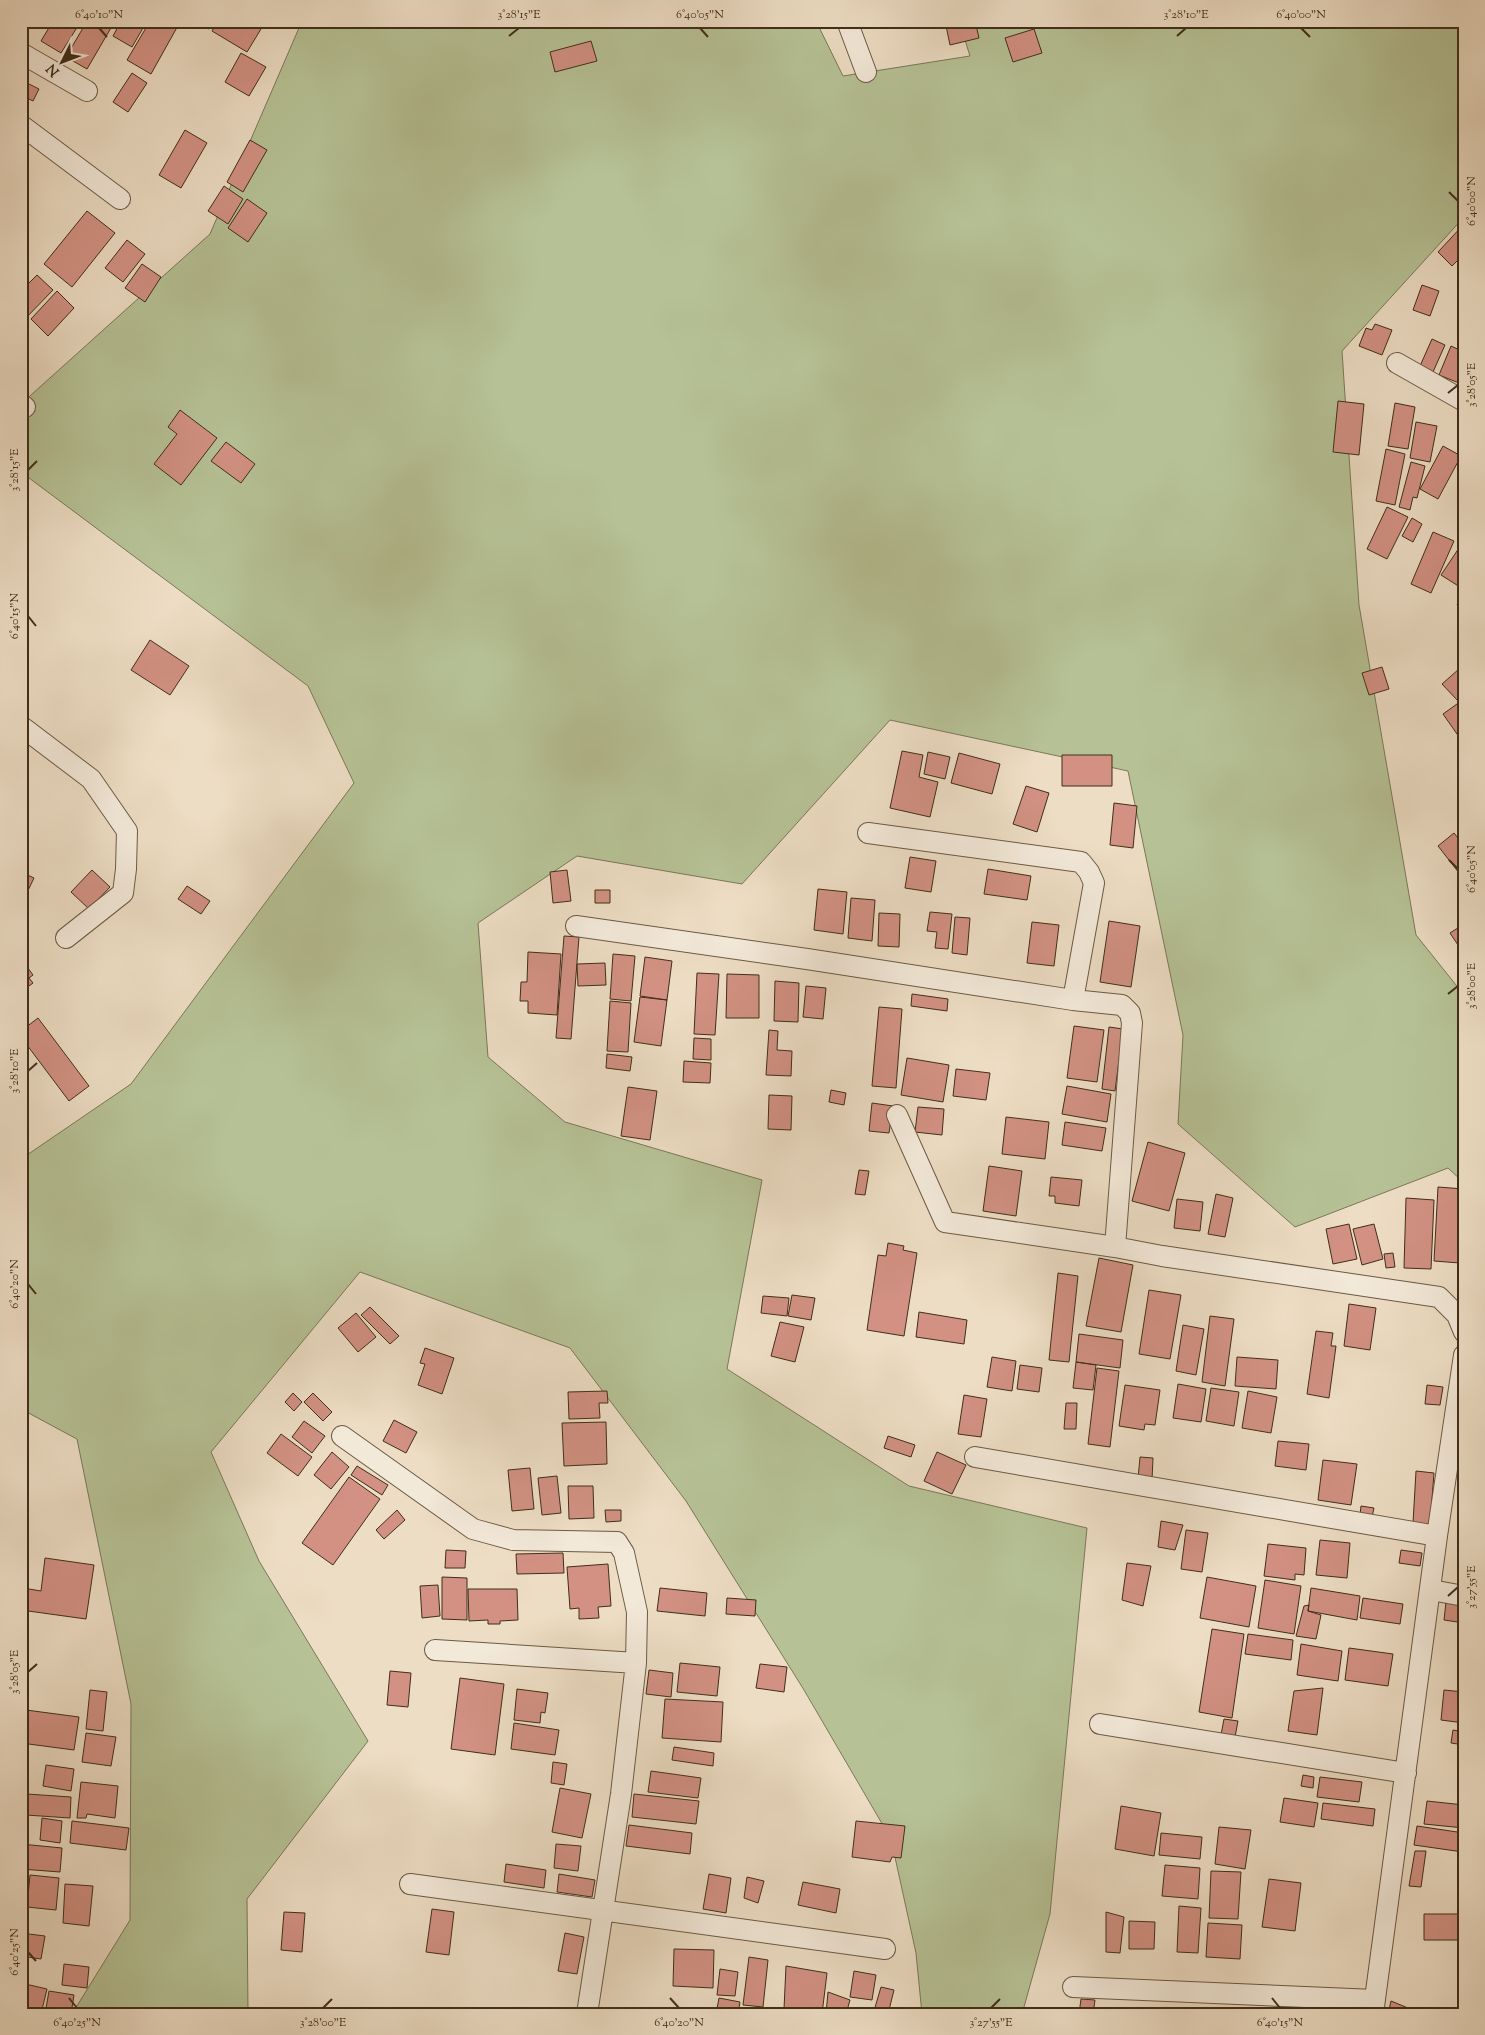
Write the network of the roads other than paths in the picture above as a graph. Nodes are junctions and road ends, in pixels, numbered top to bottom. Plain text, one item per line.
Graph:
1 (847, 21) edge
2 (21, 53) edge
3 (866, 72) dead end
4 (87, 91) dead end
5 (21, 125) edge
6 (120, 199) dead end
7 (1397, 363) dead end
8 (1464, 401) edge
9 (21, 726) edge
10 (868, 833) dead end
11 (576, 926) dead end
12 (66, 938) dead end
13 (1073, 1000) junction
14 (897, 1115) dead end
15 (1115, 1247) junction
16 (1464, 1332) edge
17 (1464, 1355) edge
18 (342, 1436) dead end
19 (975, 1457) dead end
20 (1437, 1536) junction
21 (1431, 1590) junction
22 (1464, 1596) edge
23 (434, 1650) dead end
24 (636, 1663) junction
25 (1100, 1724) dead end
26 (1406, 1773) junction
27 (410, 1884) dead end
28 (603, 1911) junction
29 (885, 1949) dead end
30 (1072, 1986) dead end
31 (1374, 2007) edge
32 (587, 2014) edge

1 - 3 street
2 - 4 street
5 - 6 street
7 - 8 street
9 - 12 street
10 - 13 street
11 - 13 street
13 - 15 street
14 - 15 street
15 - 16 street
17 - 20 street
18 - 24 street
19 - 20 street
20 - 21 street
21 - 22 street
21 - 26 street
23 - 24 street
24 - 28 street
25 - 26 street
26 - 31 street
27 - 28 street
28 - 29 street
28 - 32 street
30 - 31 street

